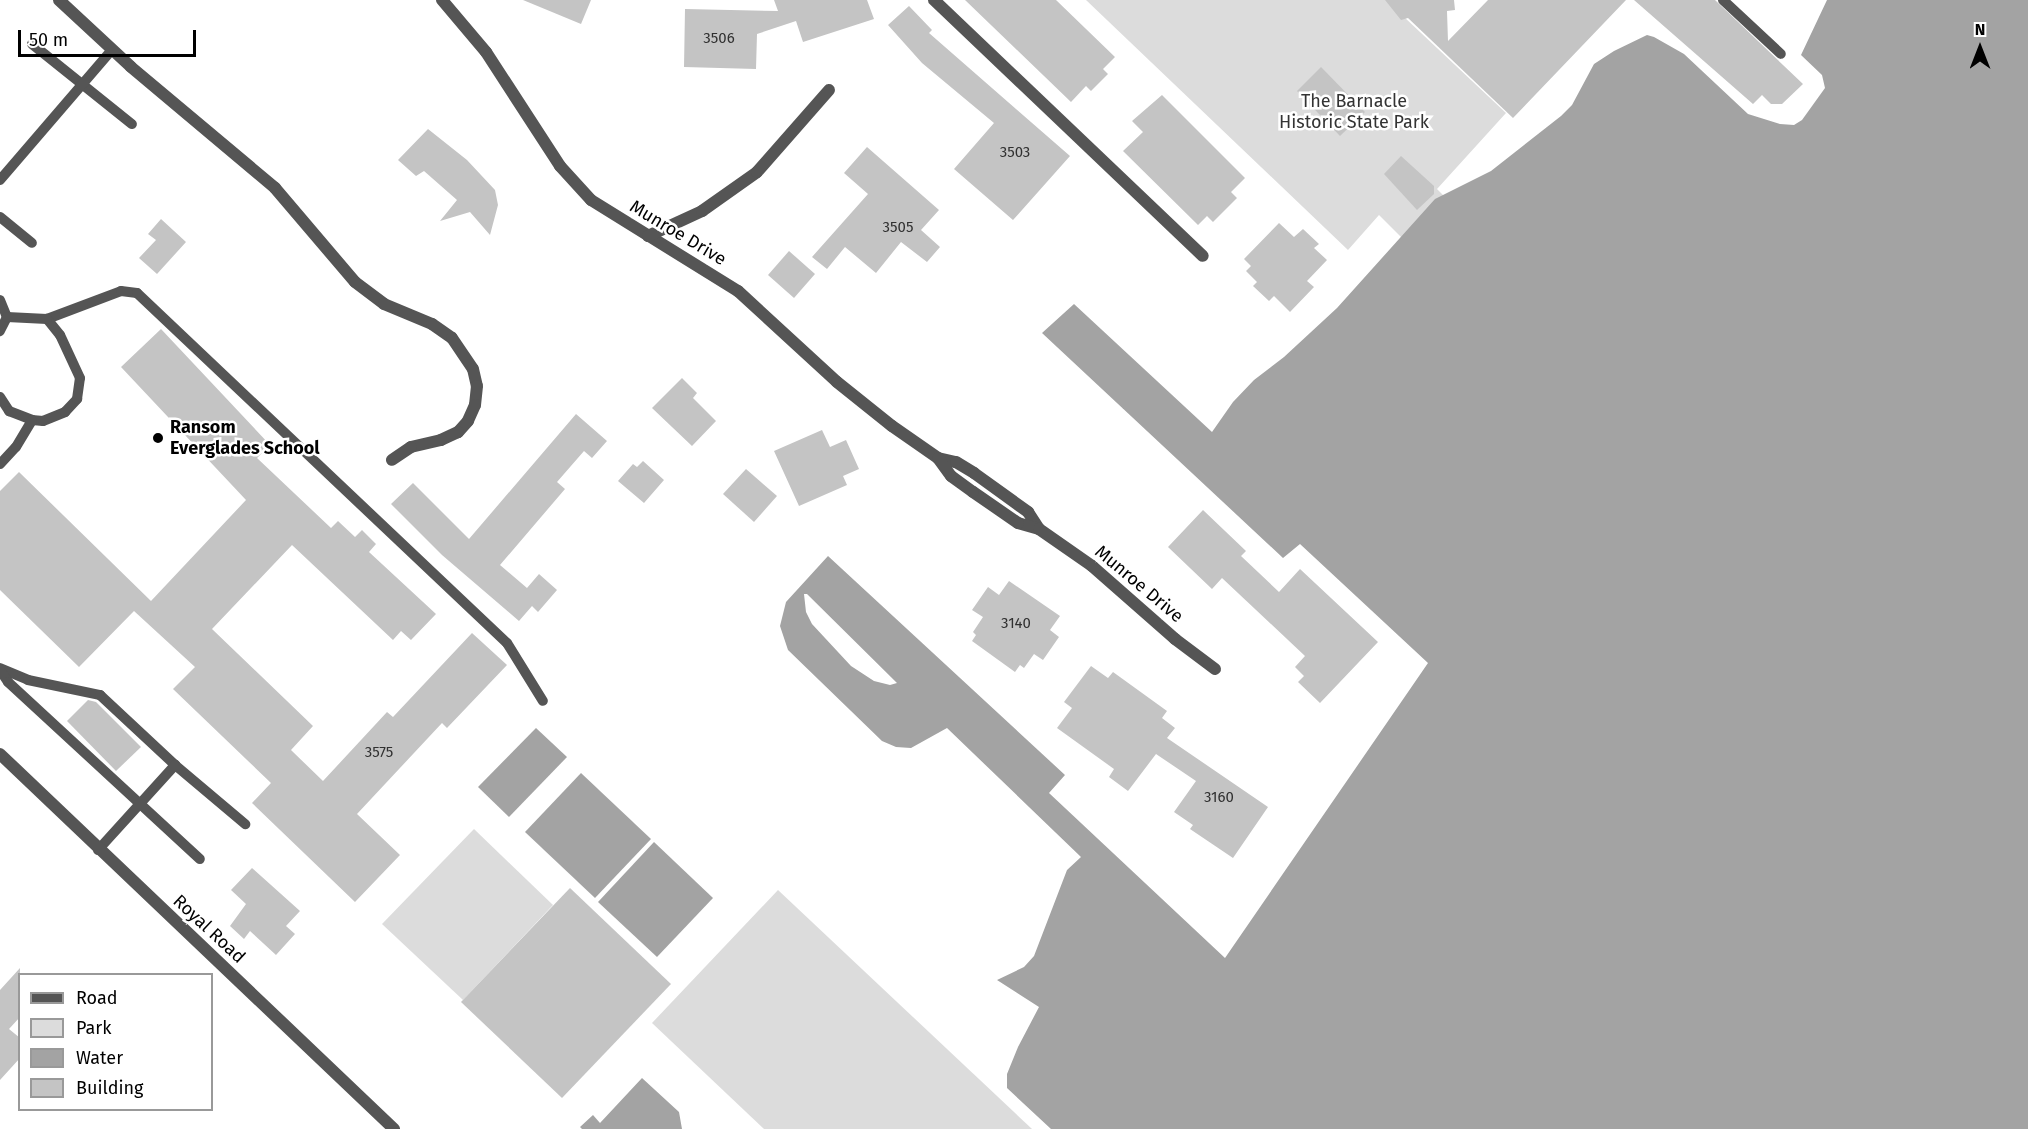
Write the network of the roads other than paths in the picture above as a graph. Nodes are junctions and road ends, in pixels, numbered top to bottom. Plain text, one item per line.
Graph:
1 (59, 0) edge
2 (442, 0) edge
3 (934, 0) edge
4 (1722, 0) edge
5 (32, 44) dead end
6 (112, 50) junction
7 (1781, 54) dead end
8 (82, 85) junction
9 (829, 90) dead end
10 (132, 124) dead end
11 (0, 180) edge
12 (0, 217) edge
13 (648, 236) junction
14 (32, 243) dead end
15 (1203, 256) dead end
16 (0, 300) edge
17 (7, 317) junction
18 (47, 319) junction
19 (0, 331) edge
20 (0, 397) edge
21 (32, 420) junction
22 (392, 460) dead end
23 (0, 464) edge
24 (0, 669) edge
25 (1215, 669) dead end
26 (543, 700) dead end
27 (0, 754) edge
28 (175, 765) junction
29 (138, 804) junction
30 (245, 824) dead end
31 (98, 850) junction
32 (200, 859) dead end
33 (394, 1129) edge

1 - 6 street
2 - 13 street, Munroe Drive
3 - 15 street
4 - 7 lane
5 - 8 lane
6 - 8 lane
6 - 22 street
8 - 10 lane
8 - 11 lane
9 - 13 street
12 - 14 lane
13 - 25 street, Munroe Drive
16 - 17 lane
17 - 18 lane
17 - 19 lane
18 - 21 lane
18 - 26 lane
20 - 21 lane
21 - 23 lane
24 - 28 lane
24 - 29 lane
27 - 31 street, Royal Road
28 - 29 lane
28 - 30 lane
29 - 31 lane
29 - 32 lane
31 - 33 street, Royal Road

